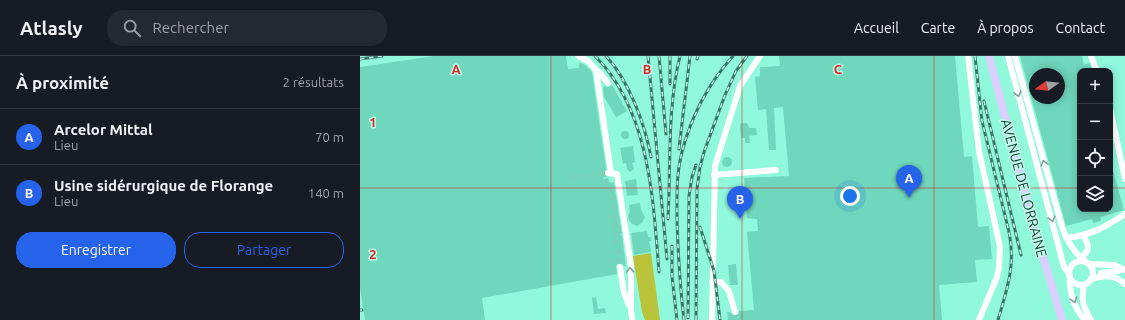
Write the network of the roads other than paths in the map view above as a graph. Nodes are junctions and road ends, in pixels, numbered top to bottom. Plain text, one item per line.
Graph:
1 (578, 56) edge
2 (760, 56) edge
3 (968, 56) edge
4 (989, 56) edge
5 (1008, 56) edge
6 (1015, 56) edge
7 (1091, 56) edge
8 (1096, 68) edge
9 (596, 70) junction
10 (608, 83) dead end
11 (1113, 122) edge
12 (776, 170) dead end
13 (714, 175) junction
14 (1125, 179) edge
15 (1125, 214) edge
16 (1083, 236) junction
17 (1066, 238) junction
18 (1085, 261) junction
19 (620, 267) tunnel mouth
20 (1125, 270) edge
21 (1069, 274) junction
22 (1092, 276) junction
23 (712, 282) junction
24 (1125, 284) edge
25 (1084, 285) junction
26 (631, 309) junction
27 (735, 312) tunnel mouth
28 (632, 320) edge
29 (712, 320) edge
30 (979, 320) edge
31 (1062, 320) edge
32 (1085, 320) edge
33 (1091, 320) edge

1 - 9 lane
2 - 13 lane
3 - 30 lane
4 - 31 main road, AVENUE DE LORRAINE
5 -> 21 lane
17 -> 6 lane
7 - 8 lane
9 - 10 lane
26 -> 9 lane
11 - 14 lane
12 - 13 lane
13 - 23 lane
15 - 16 lane
16 - 17 lane
16 - 18 lane
17 - 18 lane
18 - 20 lane
18 - 21 lane
18 - 22 lane
19 - 26 lane
20 - 22 lane
21 - 25 lane
21 -> 32 lane
22 - 24 lane
22 - 25 lane
23 - 27 lane
23 - 29 lane
25 - 33 lane
26 - 28 lane

